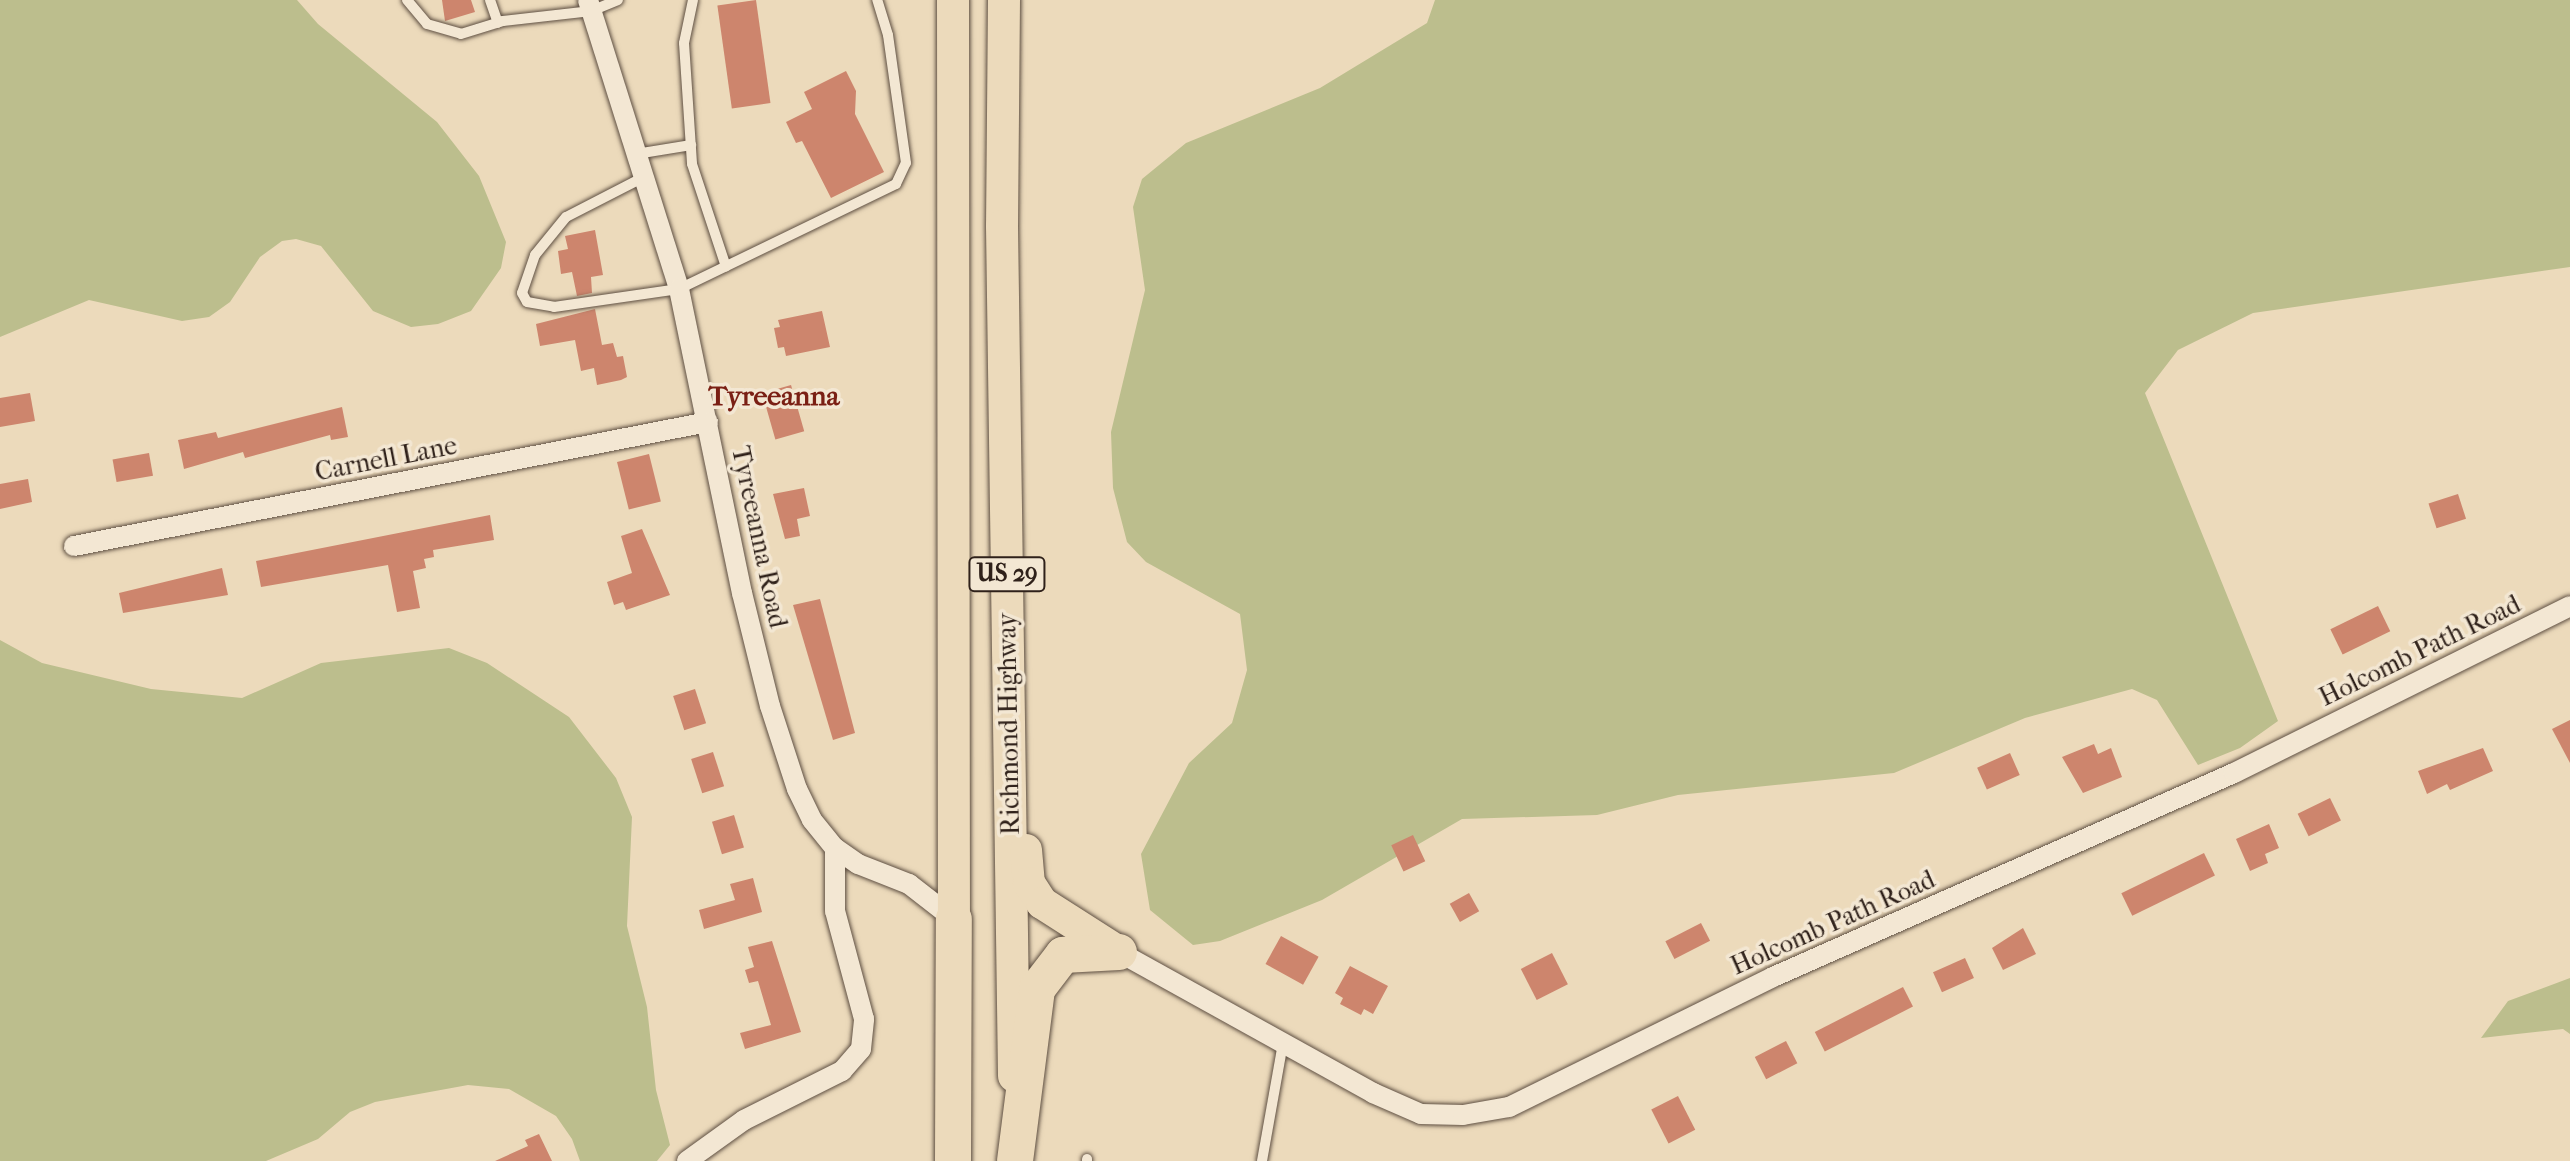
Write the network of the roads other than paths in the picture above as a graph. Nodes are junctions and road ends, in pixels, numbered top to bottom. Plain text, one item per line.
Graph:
1 (407, 0) edge
2 (490, 0) edge
3 (618, 0) edge
4 (693, 0) edge
5 (877, 0) edge
6 (953, 0) edge
7 (1004, 0) edge
8 (590, 6) edge
9 (498, 23) junction
10 (1003, 100) junction
11 (691, 145) junction
12 (634, 154) junction
13 (642, 178) junction
14 (726, 267) junction
15 (679, 289) junction
16 (708, 422) junction
17 (74, 546) dead end
18 (2570, 606) edge
19 (835, 848) junction
20 (954, 919) junction
21 (1119, 952) junction
22 (1283, 1043) junction
23 (1015, 1154) edge
24 (689, 1160) edge
25 (953, 1161) edge
26 (1262, 1161) edge

1 - 9 lane
2 - 9 lane
3 - 8 lane
4 - 11 lane
5 - 14 lane
6 - 20 highway, Richmond Highway / US 29
7 - 10 highway, Richmond Highway / US 29
8 - 9 lane
8 - 12 street, Tyreeanna Road
10 - 21 highway
10 - 23 highway, Richmond Highway / US 29
11 - 12 lane
11 - 14 lane
12 - 13 street, Tyreeanna Road
13 - 15 street, Tyreeanna Road
13 - 15 lane
14 - 15 lane
15 - 16 street, Tyreeanna Road
16 - 17 street, Carnell Lane
16 - 19 street, Tyreeanna Road
18 - 22 street, Holcomb Path Road
19 - 20 street, Tyreeanna Road
19 - 24 street
20 - 25 highway, Richmond Highway / US 29
21 - 22 street, Holcomb Path Road
21 - 23 highway
22 - 26 lane

